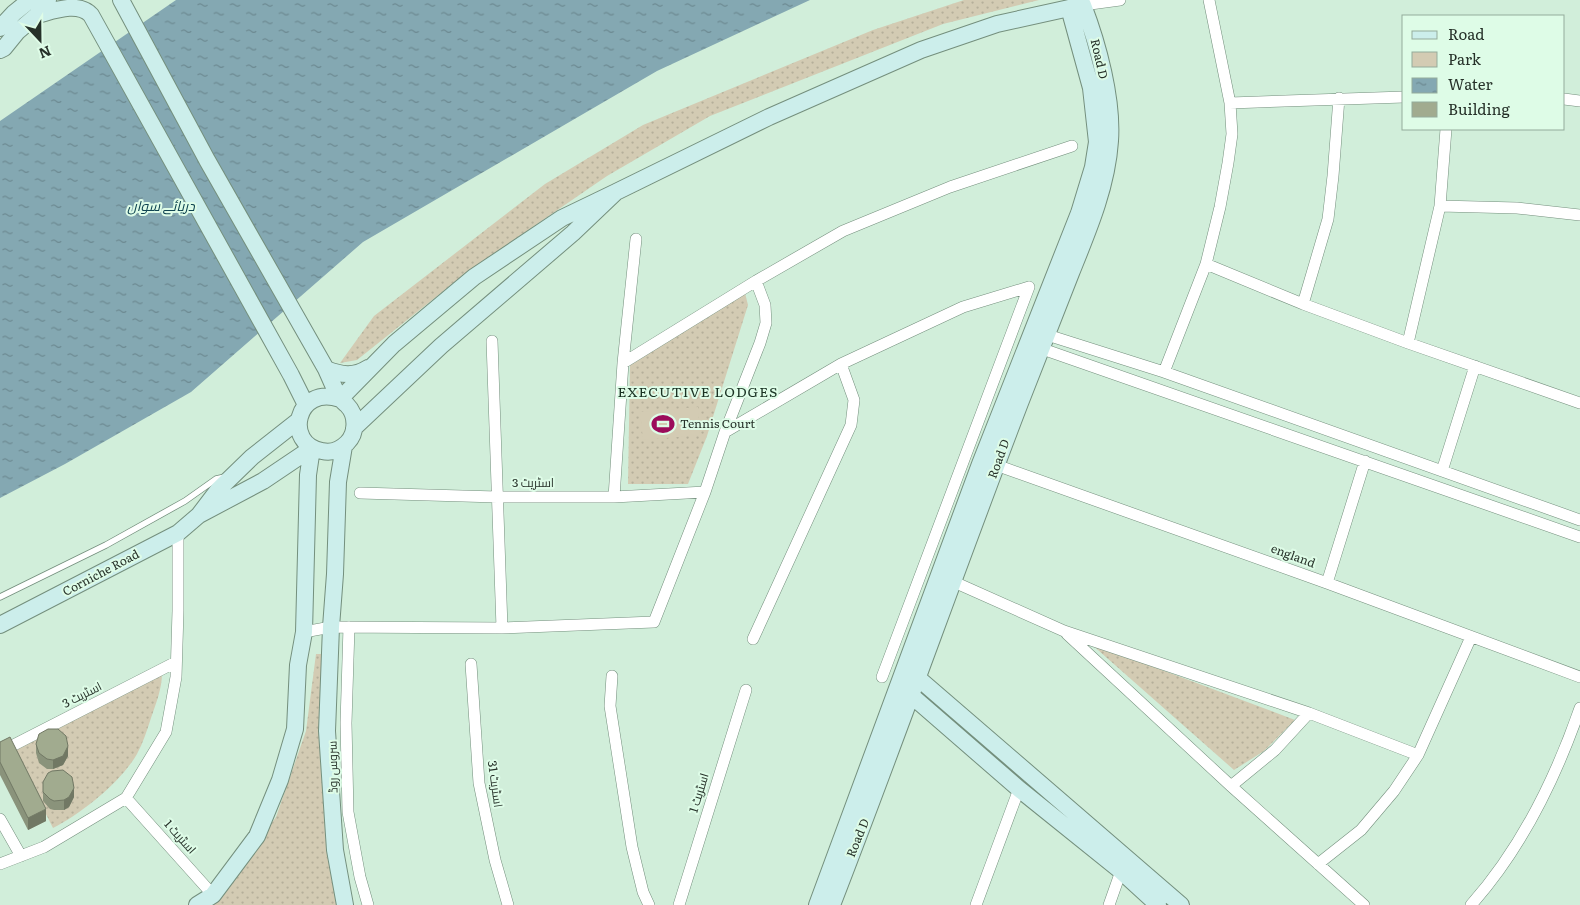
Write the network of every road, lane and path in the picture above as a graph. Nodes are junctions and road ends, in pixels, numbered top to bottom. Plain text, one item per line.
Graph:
1 (48, 0) edge
2 (1120, 0) edge
3 (1209, 0) edge
4 (123, 5) edge
5 (1076, 7) junction
6 (33, 8) edge
7 (0, 28) edge
8 (0, 50) edge
9 (1402, 97) edge
10 (1339, 98) junction
11 (1565, 100) edge
12 (1580, 101) edge
13 (1230, 103) junction
14 (1446, 130) edge
15 (1072, 146) dead end
16 (616, 192) junction
17 (1440, 206) junction
18 (1580, 215) edge
19 (636, 239) dead end
20 (1206, 264) junction
21 (756, 281) junction
22 (1304, 304) junction
23 (1037, 339) junction
24 (492, 341) dead end
25 (1408, 343) junction
26 (376, 362) junction
27 (623, 363) junction
28 (323, 364) junction
29 (841, 364) junction
30 (1475, 366) junction
31 (1164, 372) junction
32 (340, 399) junction
33 (1580, 402) edge
34 (302, 412) junction
35 (354, 428) junction
36 (724, 432) junction
37 (344, 446) junction
38 (312, 448) junction
39 (1365, 461) junction
40 (996, 465) junction
41 (1442, 471) junction
42 (234, 474) junction
43 (705, 492) junction
44 (360, 493) dead end
45 (497, 497) junction
46 (614, 497) junction
47 (199, 515) junction
48 (1580, 520) edge
49 (178, 533) junction
50 (1580, 537) edge
51 (954, 582) junction
52 (1327, 583) junction
53 (0, 597) edge
54 (0, 625) edge
55 (331, 627) junction
56 (349, 627) junction
57 (502, 628) junction
58 (1064, 631) junction
59 (304, 632) junction
60 (1472, 637) junction
61 (754, 639) dead end
62 (176, 662) junction
63 (472, 664) dead end
64 (912, 672) junction
65 (612, 676) dead end
66 (882, 677) dead end
67 (1580, 677) edge
68 (898, 685) junction
69 (746, 690) dead end
70 (912, 695) junction
71 (1580, 708) edge
72 (1309, 713) junction
73 (0, 752) edge
74 (1418, 755) junction
75 (1230, 786) junction
76 (1019, 789) junction
77 (126, 798) junction
78 (0, 819) edge
79 (21, 856) junction
80 (0, 864) edge
81 (1318, 864) junction
82 (1121, 872) junction
83 (213, 894) junction
84 (197, 905) edge
85 (345, 905) edge
86 (368, 905) edge
87 (508, 905) edge
88 (649, 905) edge
89 (679, 905) edge
90 (817, 905) edge
91 (832, 905) edge
92 (976, 905) edge
93 (1109, 905) edge
94 (1158, 905) edge
95 (1181, 905) edge
96 (1364, 905) edge
97 (1471, 905) edge

1 - 6 street
2 - 5 street
3 - 13 street
4 - 28 street
5 - 16 street
5 - 23 street, Road D
6 - 7 street
6 - 8 street
6 - 34 street
9 - 10 street
10 - 13 street
10 - 22 street
11 - 12 street
13 - 20 street
14 - 17 street
15 - 21 street
16 - 26 street
16 - 35 street
17 - 18 street
17 - 25 street
19 - 27 street
20 - 22 street
20 - 31 street
21 - 27 street
21 - 36 street
22 - 25 street
23 - 31 street
23 - 39 street
23 - 40 street, Road D
23 - 64 street, Road D
24 - 45 street
25 - 30 street
26 - 28 street
26 - 32 street
27 - 46 street
28 - 32 street
29 - 36 street
29 - 61 street
29 - 66 street
30 - 33 street
30 - 41 street
31 - 41 street
32 - 34 street
32 - 35 street
34 - 38 street
34 - 42 street
35 - 37 street
36 - 43 street
37 - 38 street
37 - 55 street
38 - 47 street
38 - 59 street
39 - 50 street
39 - 52 street
40 - 51 street, Road D
40 - 52 street, england
41 - 48 street
42 - 47 street
42 - 53 lane
43 - 46 street, اسٹریٹ 3
43 - 57 street
44 - 45 street, اسٹریٹ 3
45 - 46 street, اسٹریٹ 3
45 - 57 street
47 - 49 street, Corniche Road
49 - 54 street, Corniche Road
49 - 62 street
51 - 58 street
51 - 64 street, Road D
52 - 60 street, england
55 - 56 street
55 - 59 street
55 - 85 street
56 - 57 street
56 - 86 street, سروس روڈ
58 - 72 street
58 - 75 street
59 - 83 street
60 - 67 street, england
60 - 74 street
62 - 73 street, اسٹریٹ 3
62 - 77 street
63 - 87 street, اسٹریٹ 31
64 - 68 street, Road D
64 - 70 street, Road D
64 - 95 street
65 - 88 street
68 - 70 street
68 - 90 street, Road D
69 - 89 street, اسٹریٹ 1
70 - 76 street
70 - 91 street, Road D
71 - 97 street
72 - 74 street
72 - 75 street
74 - 81 street
75 - 81 street
76 - 82 street
76 - 92 street
77 - 79 street
77 - 83 street, اسٹریٹ 1
78 - 79 street
79 - 80 street
81 - 96 street
82 - 93 street
82 - 94 street
83 - 84 street

